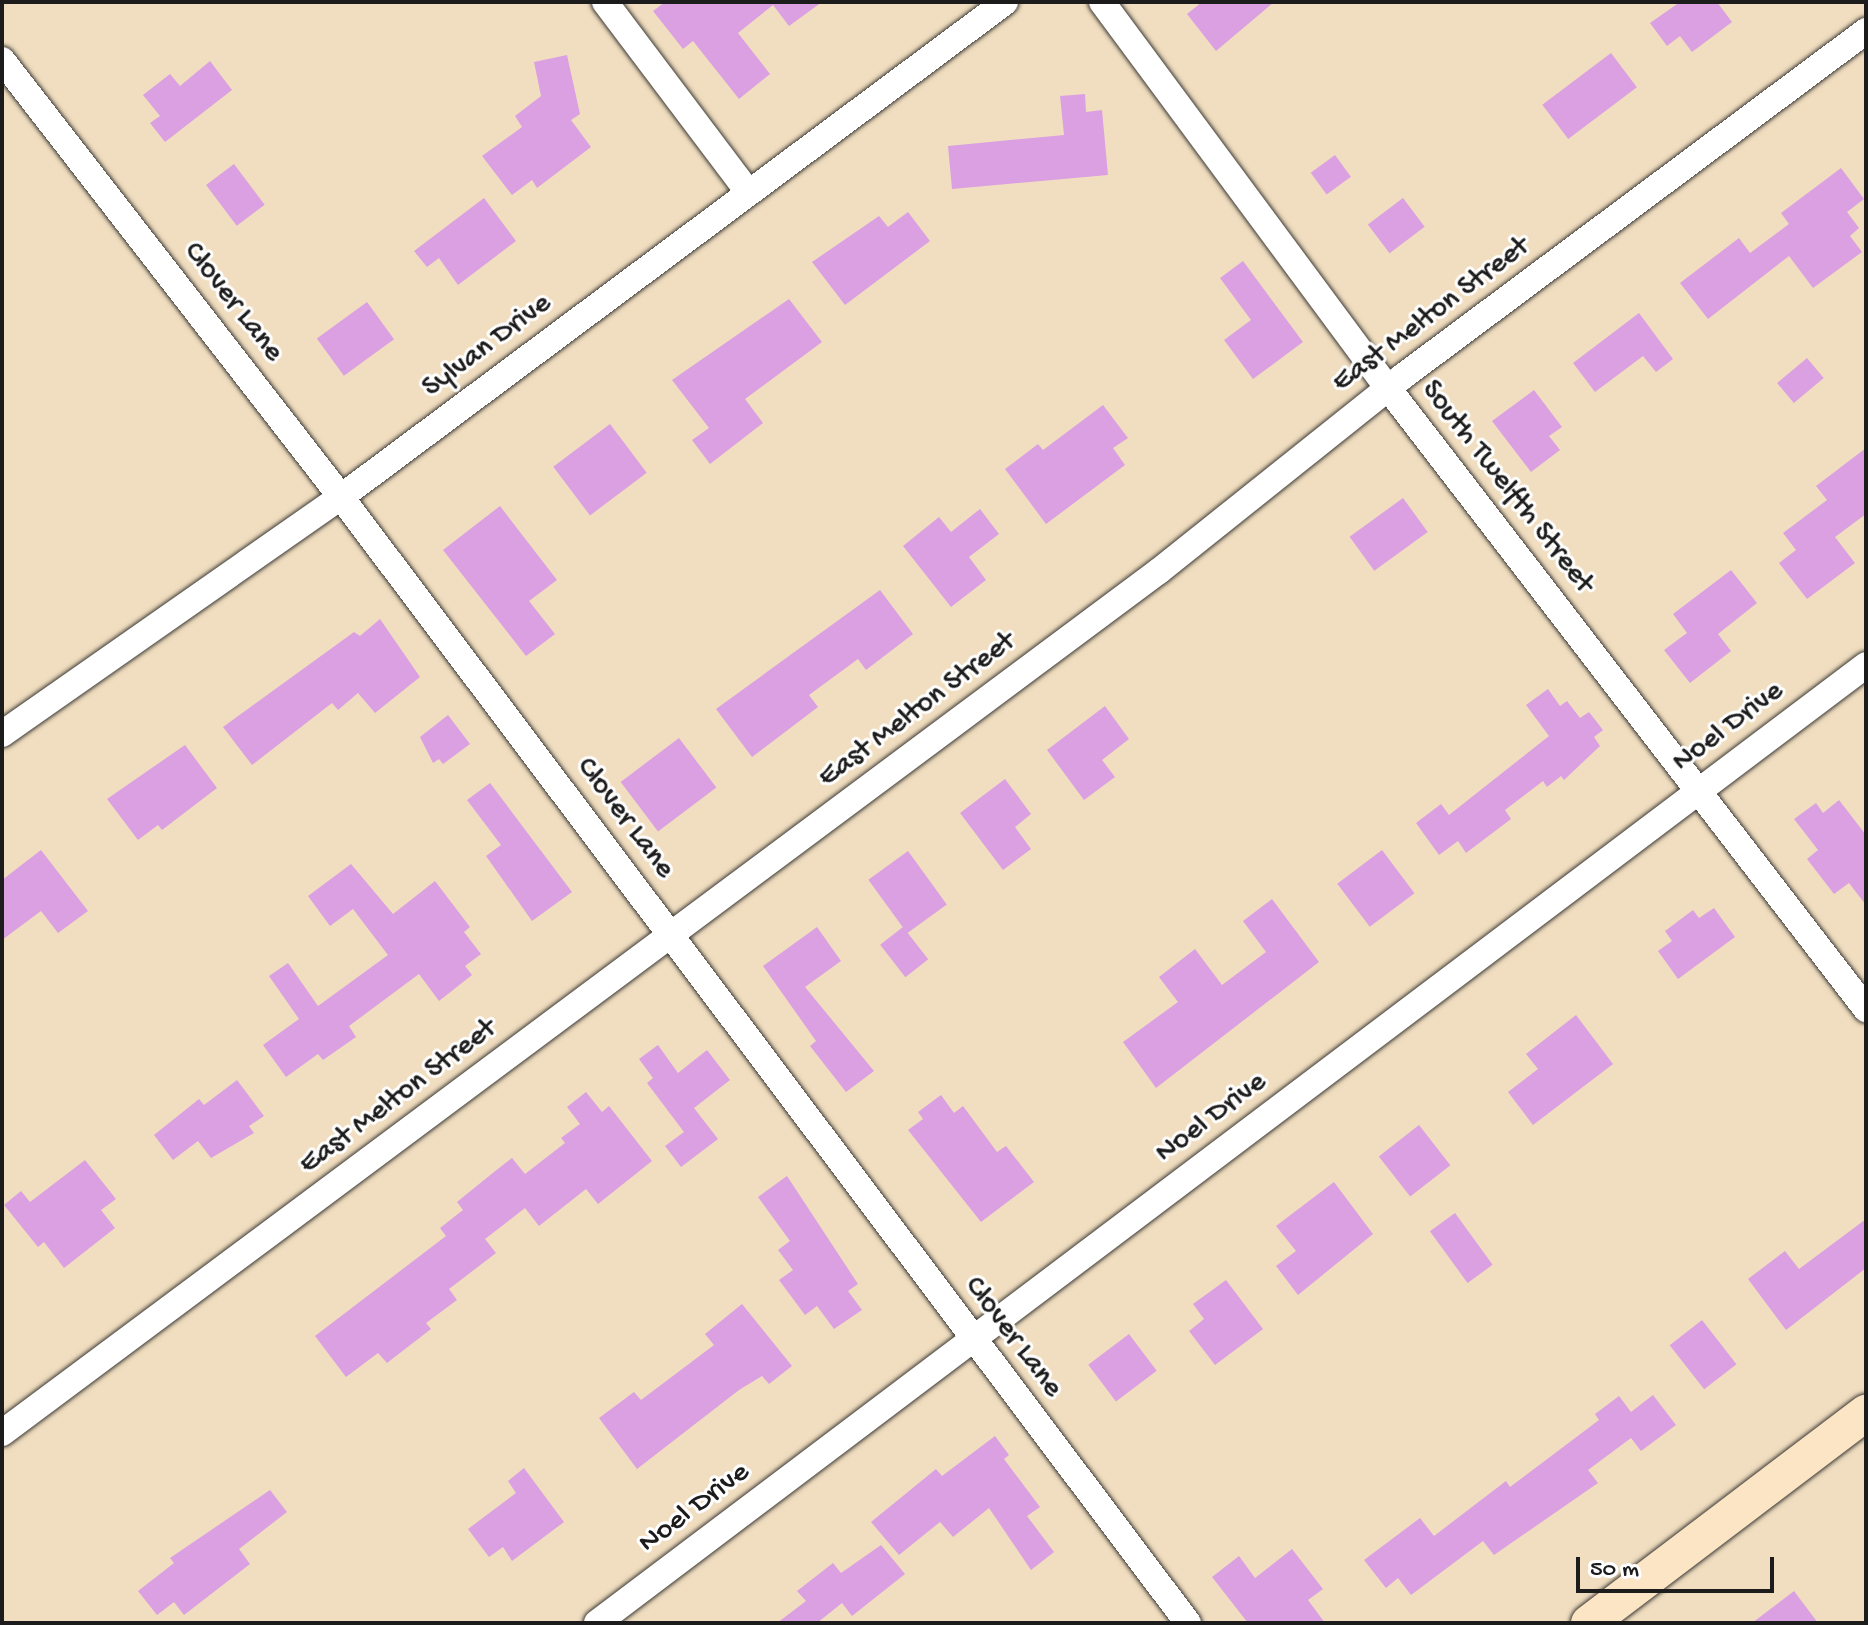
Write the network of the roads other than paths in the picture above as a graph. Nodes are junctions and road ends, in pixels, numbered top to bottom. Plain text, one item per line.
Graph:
1 (605, 2) edge
2 (1005, 2) edge
3 (1102, 2) edge
4 (1866, 31) edge
5 (2, 60) edge
6 (748, 192) junction
7 (1388, 388) junction
8 (341, 497) junction
9 (1866, 665) edge
10 (2, 734) edge
11 (1699, 791) junction
12 (672, 936) junction
13 (1866, 1009) edge
14 (973, 1340) junction
15 (1866, 1413) edge
16 (2, 1433) edge
17 (597, 1623) edge
18 (1188, 1623) edge
19 (1589, 1623) edge

1 - 6 street
2 - 6 street, Sylvan Drive
3 - 7 street, South Twelfth Street
4 - 7 street, East Melton Street
5 - 8 street, Clover Lane
6 - 8 street, Sylvan Drive
7 - 11 street, South Twelfth Street
7 - 12 street, East Melton Street
8 - 10 street, Sylvan Drive
8 - 12 street, Clover Lane
9 - 11 street, Noel Drive
11 - 13 street, South Twelfth Street
11 - 14 street, Noel Drive
12 - 14 street, Clover Lane
12 - 16 street, East Melton Street
14 - 17 street, Noel Drive
14 - 18 street, Clover Lane
15 - 19 street

